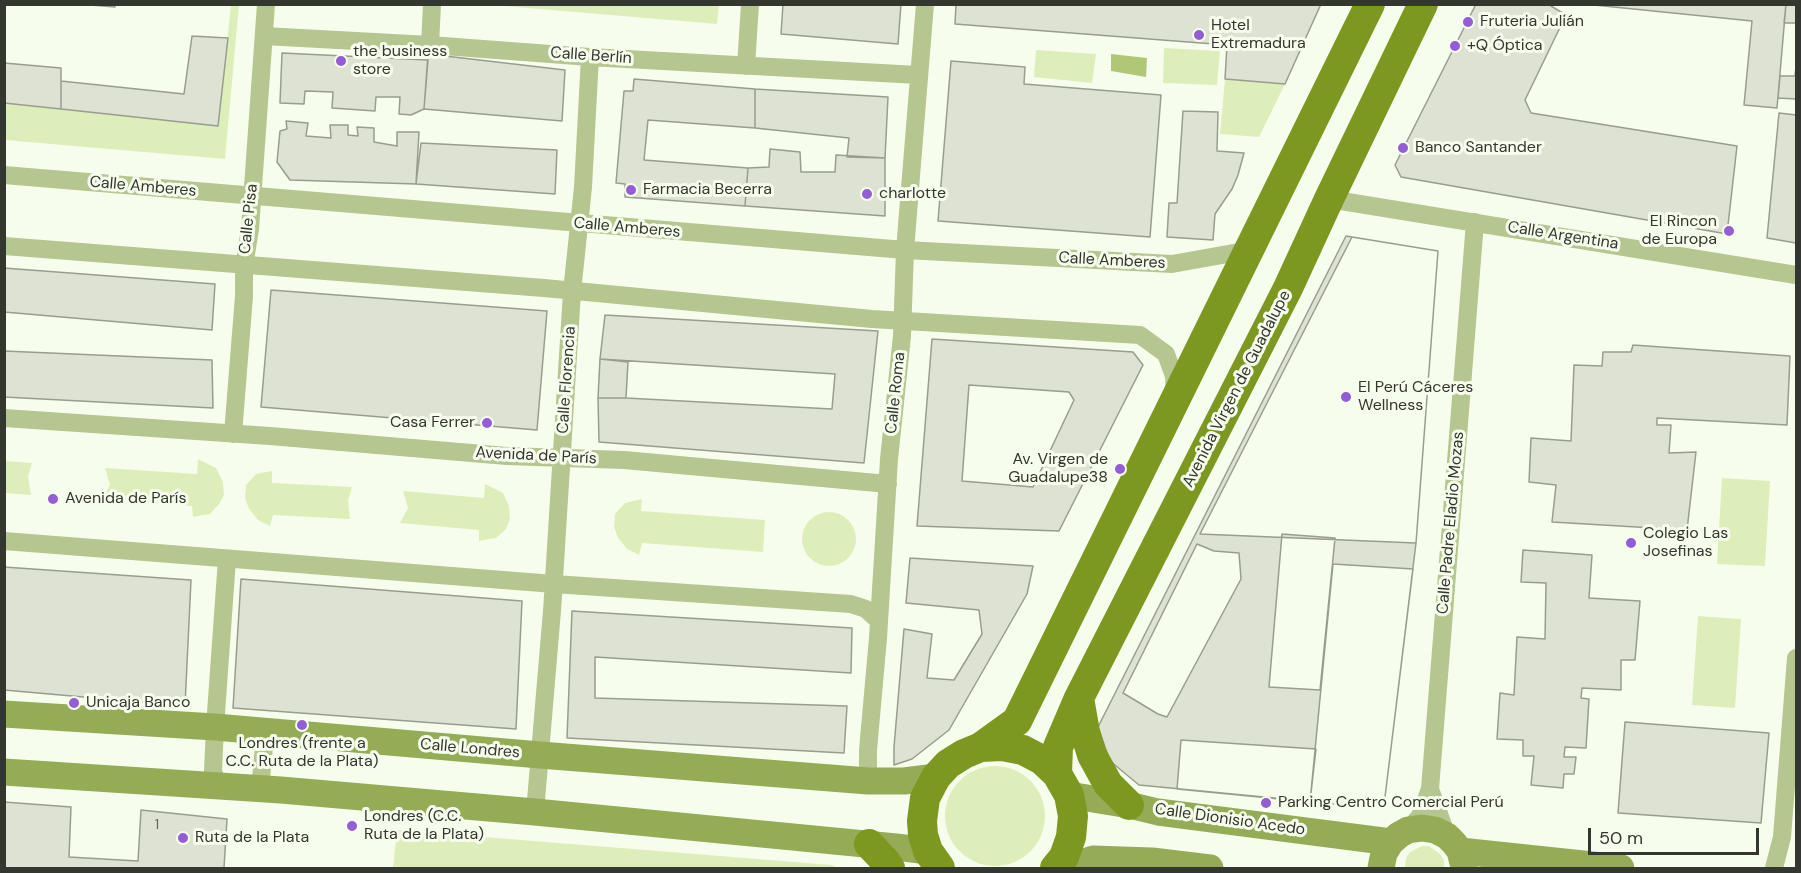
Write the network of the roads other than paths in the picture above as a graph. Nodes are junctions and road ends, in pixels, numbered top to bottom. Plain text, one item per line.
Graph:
1 (266, 4) edge
2 (432, 4) edge
3 (750, 4) edge
4 (925, 4) edge
5 (1370, 4) edge
6 (1423, 4) edge
7 (264, 36) junction
8 (430, 45) junction
9 (590, 57) junction
10 (746, 66) junction
11 (918, 75) junction
12 (4, 175) edge
13 (252, 196) junction
14 (1329, 199) junction
15 (1475, 222) junction
16 (579, 224) junction
17 (4, 246) edge
18 (905, 250) junction
19 (1250, 250) junction
20 (244, 266) junction
21 (1797, 274) edge
22 (572, 292) junction
23 (902, 321) junction
24 (1176, 398) junction
25 (4, 418) edge
26 (233, 434) junction
27 (562, 457) junction
28 (888, 484) junction
29 (4, 541) edge
30 (227, 559) junction
31 (554, 584) junction
32 (878, 620) junction
33 (1797, 658) edge
34 (1080, 699) junction
35 (4, 714) edge
36 (215, 727) junction
37 (260, 731) junction
38 (981, 747) junction
39 (540, 755) junction
40 (4, 772) edge
41 (936, 777) junction
42 (868, 781) junction
43 (1063, 785) junction
44 (218, 787) junction
45 (260, 788) junction
46 (1430, 789) junction
47 (1129, 805) junction
48 (536, 812) junction
49 (1400, 836) junction
50 (869, 844) junction
51 (1457, 852) edge
52 (934, 863) edge
53 (890, 868) edge
54 (1055, 868) edge
55 (1065, 868) edge
56 (1210, 868) edge
57 (1381, 868) edge
58 (1621, 868) edge
59 (1774, 868) edge

1 - 7 street, Calle Pisa
2 - 8 street
3 - 10 street
4 - 11 street, Calle Roma
5 - 19 main road
6 - 14 main road, Avenida Virgen de Guadalupe
7 - 8 street, Calle Berlín
7 - 13 street, Calle Pisa
8 - 9 street, Calle Berlín
9 - 10 street, Calle Berlín
9 - 16 street, Calle Florencia
10 - 11 street, Calle Berlín
11 - 18 street, Calle Roma
12 - 13 street, Calle Amberes
13 - 16 street, Calle Amberes
13 - 20 street, Calle Pisa
14 - 15 street, Calle Argentina
14 - 34 main road, Avenida Virgen de Guadalupe
15 - 21 street, Calle Argentina
15 - 46 street, Calle Padre Eladio Mozas
16 - 18 street, Calle Amberes
16 - 22 street, Calle Florencia
17 - 20 street
18 - 19 street, Calle Amberes
18 - 23 street, Calle Roma
19 - 24 main road
20 - 22 street
20 - 26 street, Calle Pisa
22 - 23 street
22 - 27 street, Calle Florencia
23 - 24 street
23 - 28 street, Calle Roma
24 - 38 main road
25 - 26 street, Avenida de París
26 - 27 street, Avenida de París
27 - 28 street, Avenida de París
27 - 31 street, Calle Florencia
28 - 32 street, Calle Roma
29 - 30 street
30 - 31 street
30 - 36 street
31 - 32 street
31 - 39 street, Calle Florencia
32 - 42 street, Calle Roma
33 - 59 street
34 - 43 main road, Avenida Virgen de Guadalupe
34 - 47 main road
35 - 36 main road, Calle Londres
36 - 37 main road, Calle Londres
36 - 44 street
37 - 39 main road, Calle Londres
37 - 45 street
38 - 41 main road
38 - 43 main road
39 - 42 main road, Calle Londres
39 - 48 street, Calle Florencia
40 - 44 main road
41 - 42 main road, Calle Londres
41 - 52 main road
43 - 47 main road, Calle Dionisio Acedo
43 - 54 main road, Avenida Virgen de Guadalupe
44 - 45 main road
45 - 48 main road
46 - 49 street, Calle Padre Eladio Mozas
46 - 51 street, Calle Padre Eladio Mozas
47 - 49 main road, Calle Dionisio Acedo
48 - 50 main road
49 - 51 main road, Calle Dionisio Acedo
49 - 57 main road
50 - 52 main road
50 - 53 main road
51 - 58 main road
55 - 56 main road

